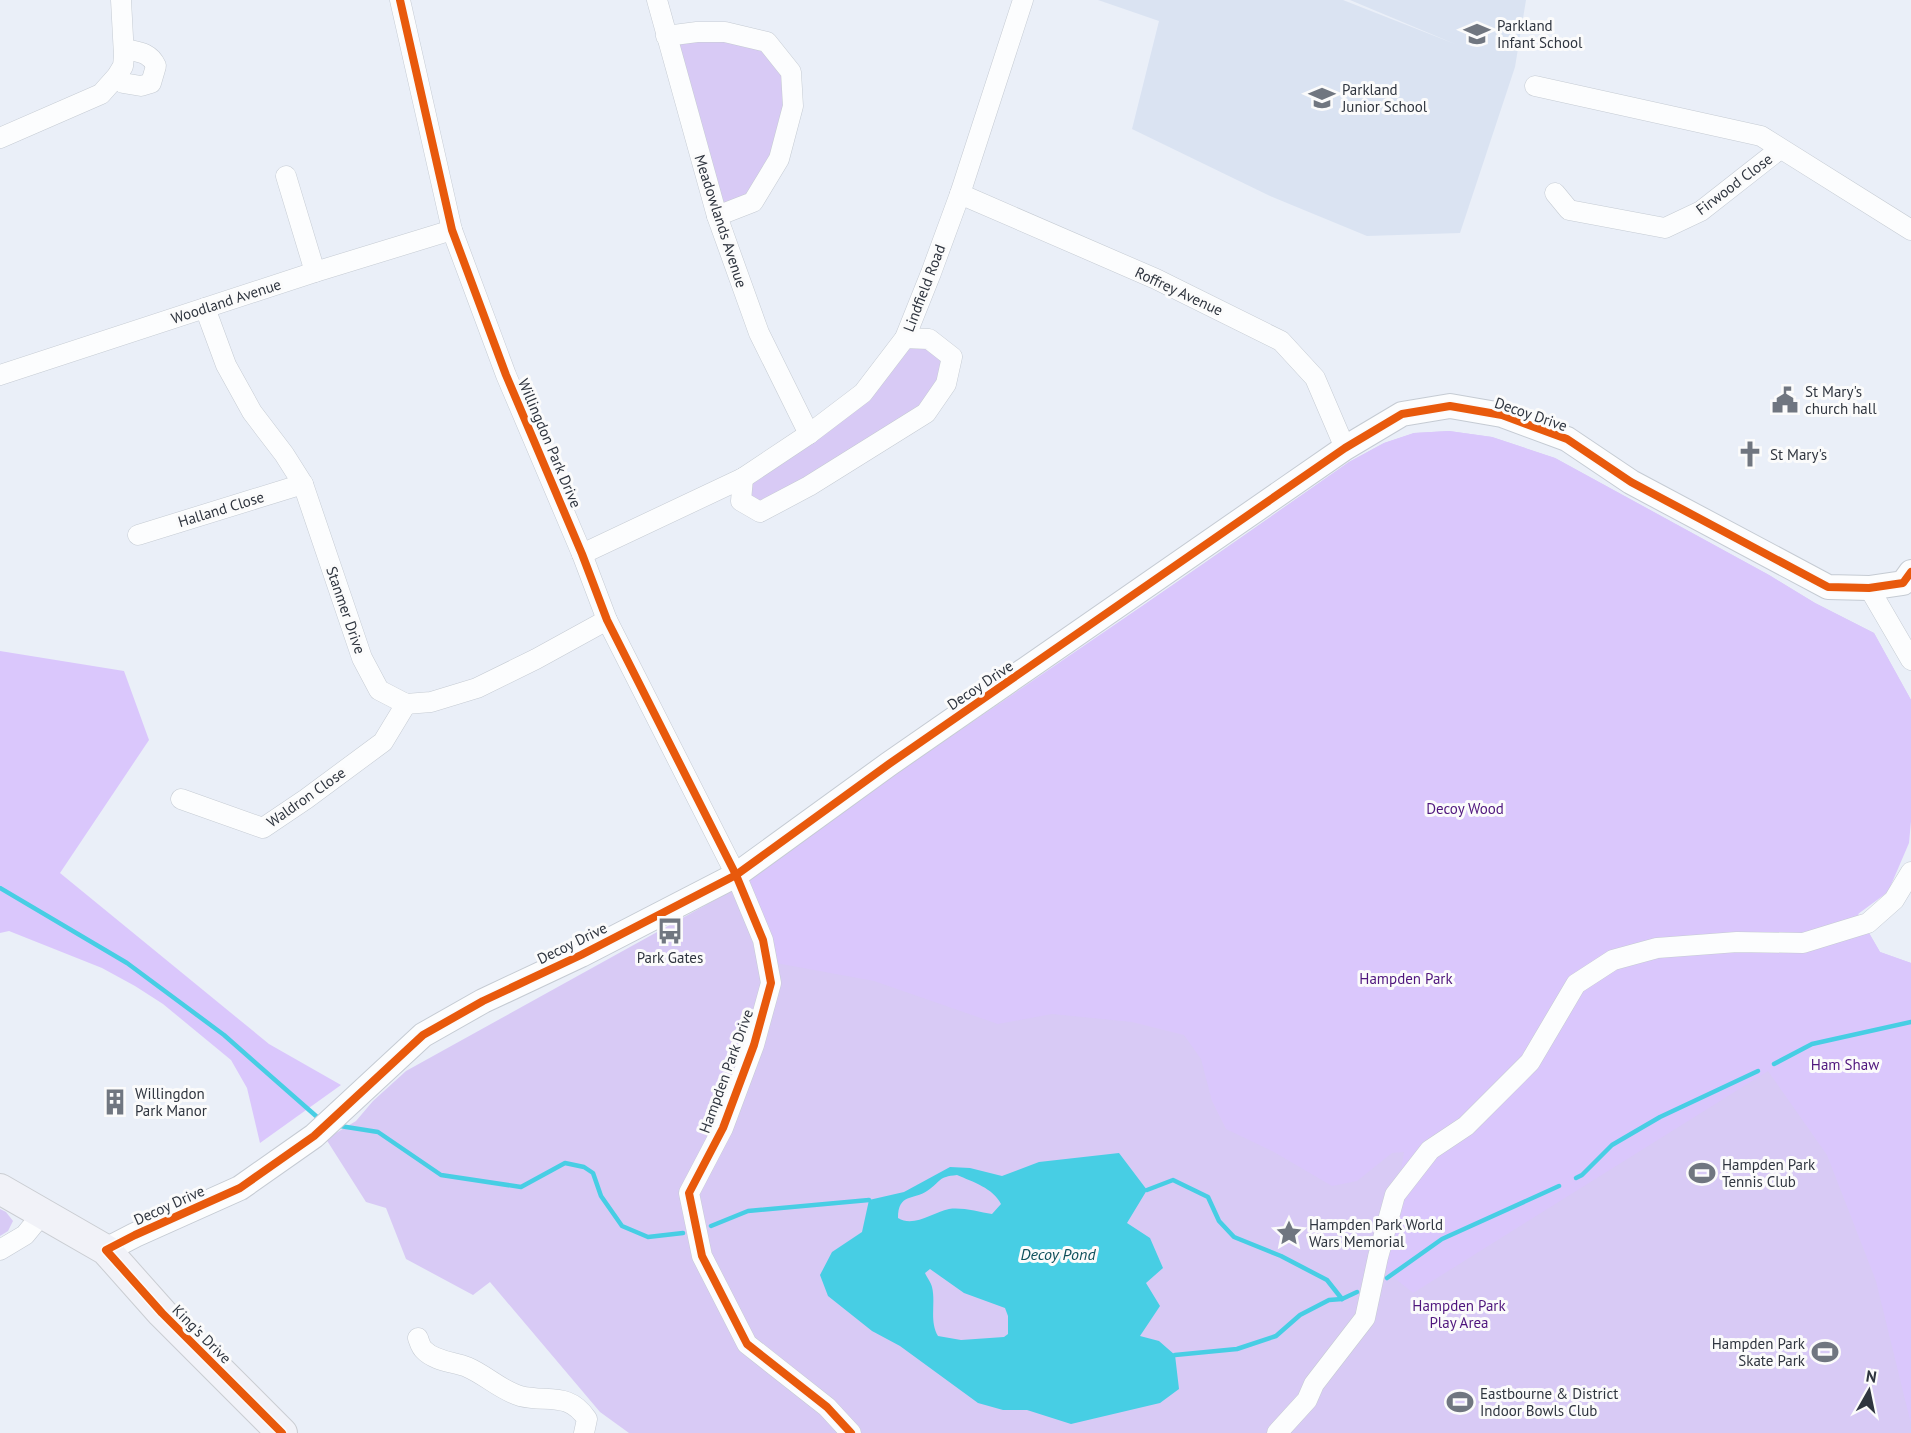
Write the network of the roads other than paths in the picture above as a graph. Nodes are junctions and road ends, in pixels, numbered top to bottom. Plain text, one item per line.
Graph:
1 (121, 0) edge
2 (400, 0) edge
3 (657, 0) edge
4 (1023, 0) edge
5 (666, 36) junction
6 (124, 49) junction
7 (117, 75) junction
8 (1535, 86) dead end
9 (0, 138) edge
10 (1780, 149) junction
11 (285, 176) dead end
12 (960, 194) junction
13 (1555, 194) dead end
14 (717, 216) junction
15 (452, 230) junction
16 (1911, 230) edge
17 (315, 272) junction
18 (205, 308) junction
19 (904, 338) junction
20 (0, 375) edge
21 (809, 434) junction
22 (1346, 448) junction
23 (743, 478) junction
24 (303, 484) junction
25 (138, 535) dead end
26 (582, 554) junction
27 (1907, 578) edge
28 (1869, 588) junction
29 (607, 620) junction
30 (1911, 660) edge
31 (406, 704) junction
32 (181, 799) dead end
33 (1911, 872) edge
34 (736, 875) junction
35 (0, 1189) edge
36 (43, 1213) junction
37 (0, 1250) edge
38 (106, 1250) junction
39 (418, 1338) dead end
40 (282, 1433) edge
41 (584, 1433) edge
42 (851, 1433) edge
43 (1277, 1433) edge

1 - 6 street
2 - 15 street, Willingdon Park Drive
3 - 5 street, Meadowlands Avenue
4 - 12 street, Lindfield Road
5 - 14 street, Meadowlands Avenue
5 - 14 street
6 - 7 street
6 - 7 street
7 - 9 street
8 - 10 street
10 - 13 street, Firwood Close
10 - 16 street
11 - 17 street
12 - 19 street, Lindfield Road
12 - 22 street, Roffrey Avenue
14 - 21 street, Meadowlands Avenue
15 - 17 street, Woodland Avenue
15 - 26 street, Willingdon Park Drive
17 - 18 street, Woodland Avenue
18 - 20 street, Woodland Avenue
18 - 24 street, Stanmer Drive
19 - 21 street, Lindfield Road
19 - 23 street
21 - 23 street, Lindfield Road
22 - 28 street, Decoy Drive
22 - 34 street, Decoy Drive
23 - 26 street, Lindfield Road
24 - 25 street, Halland Close
24 - 31 street, Stanmer Drive
26 - 29 street, Willingdon Park Drive
27 - 28 street, Decoy Drive
28 - 30 street
29 - 31 street
29 - 34 street, Willingdon Park Drive
31 - 32 street, Waldron Close
33 - 43 street
34 - 38 street, Decoy Drive
34 - 42 street, Hampden Park Drive
35 - 36 main road, King's Drive
36 - 37 street
36 - 38 main road, King's Drive
38 - 40 main road, King's Drive
39 - 41 street

